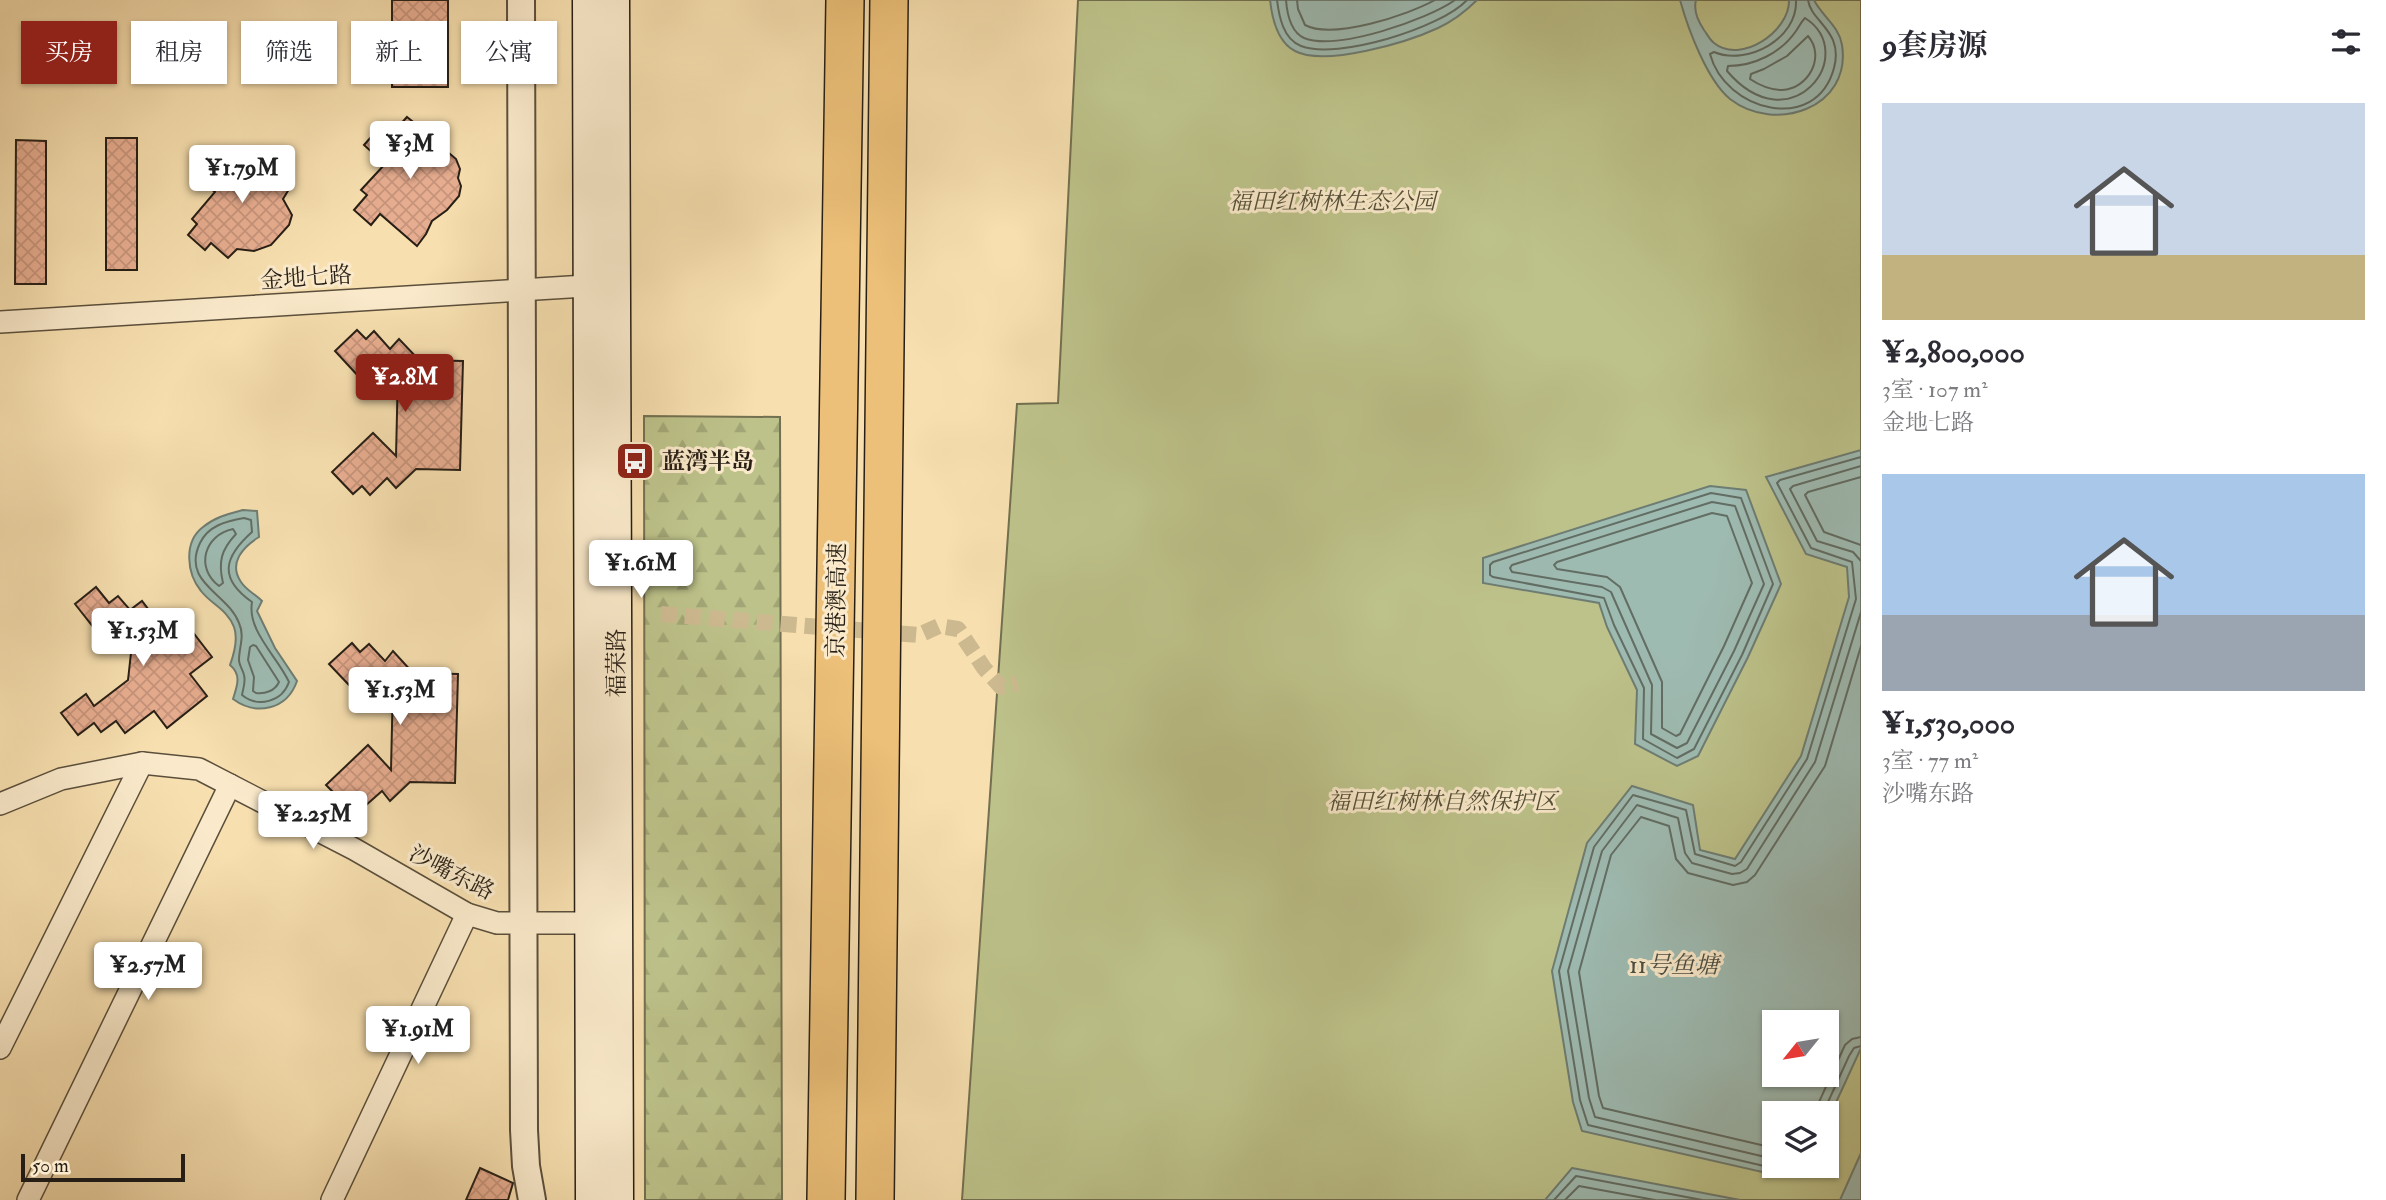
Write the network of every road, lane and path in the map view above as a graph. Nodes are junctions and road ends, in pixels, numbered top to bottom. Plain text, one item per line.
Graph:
1 (521, 0) edge
2 (588, 0) edge
3 (614, 0) edge
4 (845, 0) edge
5 (889, 0) edge
6 (602, 285) junction
7 (522, 289) junction
8 (0, 322) edge
9 (142, 763) junction
10 (230, 785) junction
11 (0, 804) edge
12 (467, 914) junction
13 (523, 923) junction
14 (604, 923) junction
15 (0, 1048) edge
16 (28, 1200) edge
17 (332, 1200) edge
18 (532, 1200) edge
19 (592, 1200) edge
20 (618, 1200) edge
21 (826, 1200) edge
22 (875, 1200) edge

1 - 7 street
2 - 6 main road, 福荣路
3 - 6 main road, 福荣路
4 - 21 highway, 京港澳高速
5 - 22 highway, 京港澳高速
6 - 7 street, 金地七路
6 - 14 main road, 福荣路
7 - 8 street, 金地七路
7 - 13 street
9 - 10 street, 沙嘴东路
9 - 11 street, 沙嘴东路
9 - 15 street
10 - 12 street, 沙嘴东路
10 - 16 street
12 - 13 street, 沙嘴东路
12 - 17 street
13 - 14 street, 沙嘴东路
13 - 18 street
14 - 19 main road, 福荣路
14 - 20 main road, 福荣路

